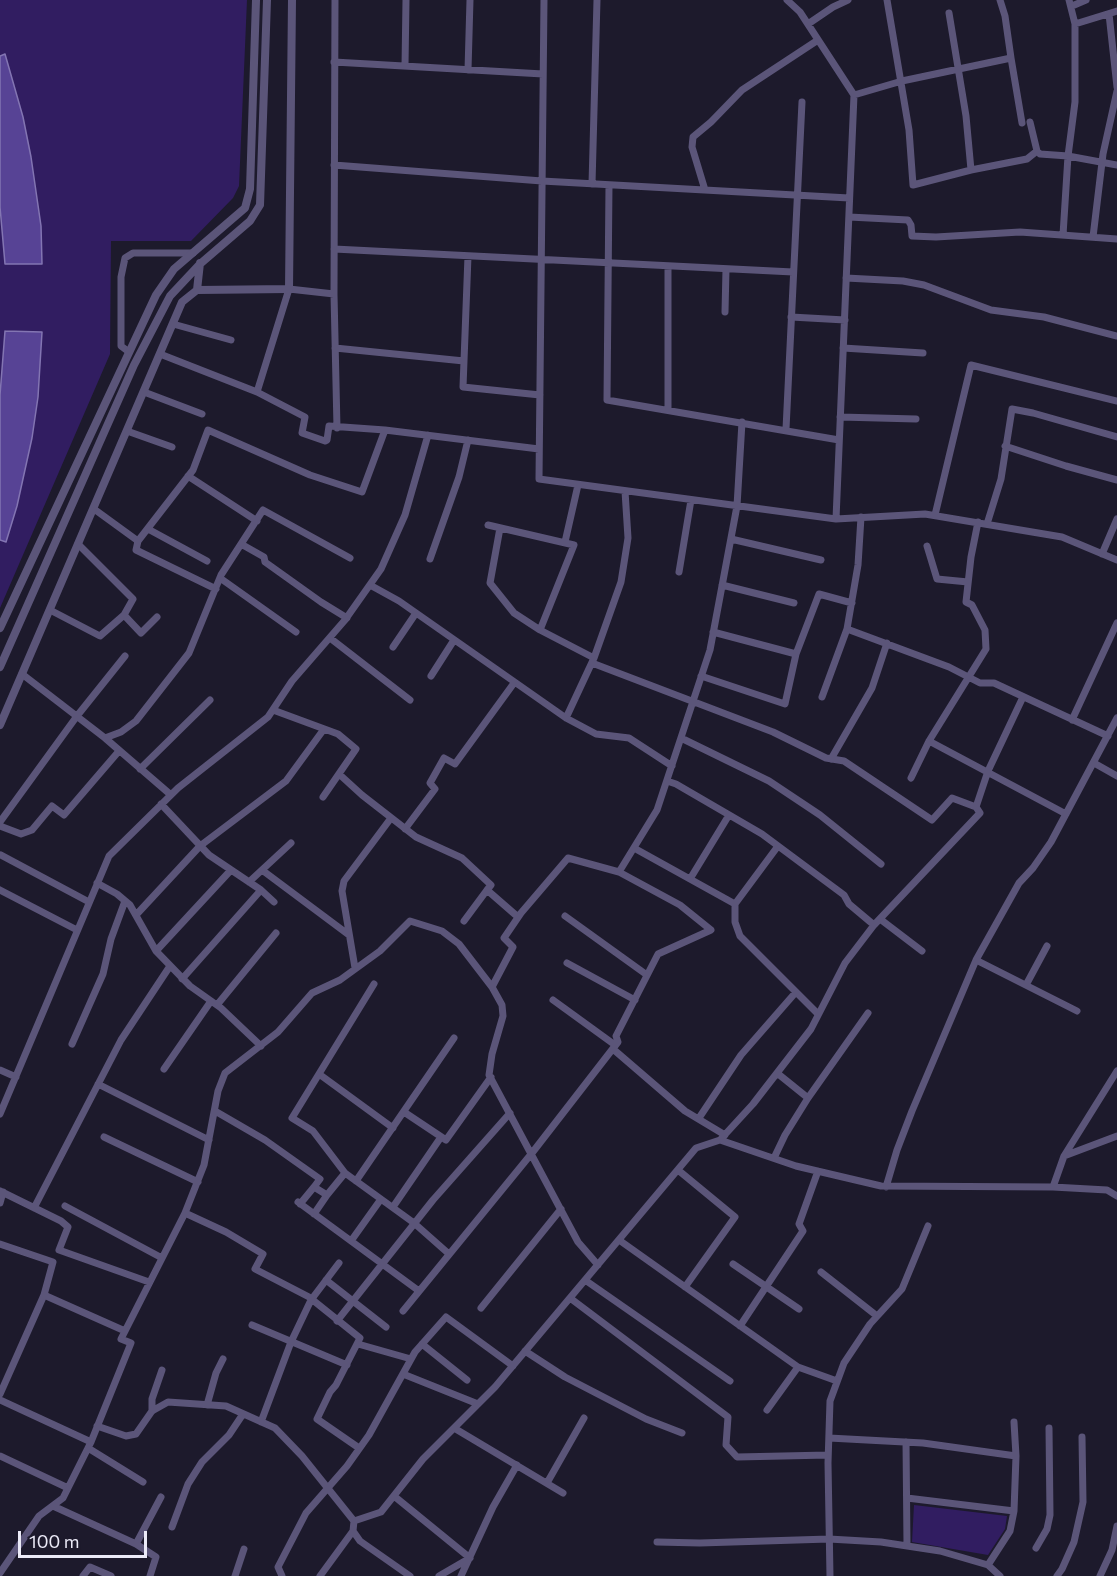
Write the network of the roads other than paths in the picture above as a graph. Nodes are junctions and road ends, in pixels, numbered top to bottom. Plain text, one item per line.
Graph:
1 (256, 0) edge
2 (267, 0) edge
3 (291, 0) edge
4 (335, 0) edge
5 (406, 0) edge
6 (470, 0) edge
7 (544, 0) edge
8 (597, 0) edge
9 (787, 0) edge
10 (848, 0) edge
11 (887, 0) edge
12 (1000, 0) edge
13 (1086, 0) edge
14 (1070, 3) edge
15 (1117, 11) edge
16 (949, 13) dead end
17 (1109, 14) junction
18 (808, 24) junction
19 (1075, 24) junction
20 (818, 40) junction
21 (1011, 58) junction
22 (334, 62) junction
23 (405, 66) junction
24 (468, 70) junction
25 (957, 70) junction
26 (543, 75) junction
27 (902, 81) junction
28 (1117, 89) edge
29 (854, 95) junction
30 (802, 102) dead end
31 (1037, 151) junction
32 (1068, 156) junction
33 (1103, 163) junction
34 (334, 165) junction
35 (1117, 165) edge
36 (970, 170) junction
37 (542, 181) junction
38 (592, 184) junction
39 (609, 185) junction
40 (705, 190) junction
41 (796, 195) junction
42 (849, 198) junction
43 (849, 217) junction
44 (1063, 235) junction
45 (1093, 237) junction
46 (1117, 239) edge
47 (334, 249) junction
48 (194, 253) junction
49 (468, 256) junction
50 (541, 260) junction
51 (608, 263) junction
52 (200, 264) junction
53 (668, 266) junction
54 (726, 269) junction
55 (793, 272) junction
56 (846, 278) junction
57 (289, 289) junction
58 (197, 290) junction
59 (334, 294) junction
60 (725, 312) dead end
61 (791, 317) junction
62 (845, 320) junction
63 (173, 324) junction
64 (1117, 336) edge
65 (231, 340) dead end
66 (335, 348) junction
67 (843, 348) junction
68 (129, 352) junction
69 (923, 353) dead end
70 (159, 354) junction
71 (464, 361) junction
72 (144, 392) junction
73 (257, 392) junction
74 (540, 395) junction
75 (1117, 402) edge
76 (668, 410) junction
77 (202, 414) dead end
78 (840, 417) junction
79 (916, 419) dead end
80 (741, 422) junction
81 (337, 428) junction
82 (786, 429) junction
83 (385, 430) junction
84 (127, 431) junction
85 (428, 435) junction
86 (1117, 437) edge
87 (468, 440) junction
88 (839, 440) junction
89 (1005, 446) junction
90 (172, 447) dead end
91 (539, 449) junction
92 (188, 476) junction
93 (1117, 480) edge
94 (578, 485) junction
95 (625, 491) junction
96 (691, 500) junction
97 (737, 506) junction
98 (94, 509) junction
99 (935, 516) junction
100 (861, 517) junction
101 (836, 519) junction
102 (1117, 519) edge
103 (257, 520) junction
104 (978, 522) junction
105 (987, 524) junction
106 (488, 525) dead end
107 (500, 528) junction
108 (148, 529) junction
109 (731, 539) junction
110 (138, 541) junction
111 (565, 542) junction
112 (78, 544) junction
113 (242, 544) junction
114 (927, 546) dead end
115 (1102, 554) junction
116 (350, 558) dead end
117 (430, 559) dead end
118 (821, 560) dead end
119 (1117, 560) edge
120 (207, 561) dead end
121 (679, 572) dead end
122 (220, 578) junction
123 (968, 582) junction
124 (370, 585) junction
125 (722, 585) junction
126 (216, 588) junction
127 (794, 603) dead end
128 (852, 603) junction
129 (50, 610) junction
130 (416, 613) junction
131 (124, 615) junction
132 (157, 616) dead end
133 (347, 618) junction
134 (1117, 623) edge
135 (0, 628) edge
136 (847, 629) junction
137 (540, 630) junction
138 (296, 632) dead end
139 (713, 632) junction
140 (330, 638) junction
141 (454, 640) junction
142 (887, 643) junction
143 (393, 647) dead end
144 (796, 654) junction
145 (124, 656) dead end
146 (593, 660) junction
147 (0, 667) edge
148 (22, 674) junction
149 (431, 676) dead end
150 (701, 676) junction
151 (967, 676) junction
152 (514, 683) junction
153 (822, 697) dead end
154 (1023, 697) junction
155 (210, 700) dead end
156 (410, 700) dead end
157 (693, 700) junction
158 (273, 710) junction
159 (77, 716) junction
160 (566, 718) junction
161 (1117, 718) edge
162 (1072, 720) junction
163 (0, 725) edge
164 (324, 729) junction
165 (1108, 736) junction
166 (105, 738) junction
167 (681, 738) junction
168 (929, 741) junction
169 (119, 751) junction
170 (831, 759) junction
171 (1094, 763) junction
172 (672, 766) junction
173 (140, 769) junction
174 (988, 771) junction
175 (339, 774) junction
176 (1117, 776) edge
177 (911, 778) dead end
178 (667, 781) junction
179 (171, 795) junction
180 (323, 797) dead end
181 (161, 804) junction
182 (976, 807) junction
183 (1066, 814) junction
184 (729, 815) junction
185 (391, 818) junction
186 (0, 824) edge
187 (405, 829) junction
188 (291, 843) dead end
189 (200, 846) junction
190 (778, 846) junction
191 (634, 848) junction
192 (1, 855) edge
193 (881, 864) dead end
194 (231, 870) junction
195 (262, 870) junction
196 (619, 872) junction
197 (690, 879) junction
198 (249, 882) junction
199 (97, 883) junction
200 (0, 890) edge
201 (261, 890) junction
202 (487, 890) junction
203 (125, 901) junction
204 (89, 902) junction
205 (274, 902) dead end
206 (735, 904) junction
207 (136, 915) junction
208 (565, 916) dead end
209 (518, 917) junction
210 (880, 918) junction
211 (464, 921) dead end
212 (874, 925) junction
213 (77, 930) junction
214 (276, 933) dead end
215 (349, 935) junction
216 (1047, 946) dead end
217 (156, 951) junction
218 (922, 951) dead end
219 (976, 960) junction
220 (567, 963) dead end
221 (170, 966) junction
222 (355, 968) junction
223 (647, 975) junction
224 (182, 979) junction
225 (374, 984) dead end
226 (1026, 985) junction
227 (492, 987) junction
228 (796, 992) junction
229 (553, 1000) dead end
230 (635, 1000) junction
231 (214, 1003) junction
232 (1077, 1011) dead end
233 (868, 1013) dead end
234 (818, 1014) junction
235 (454, 1038) dead end
236 (72, 1044) dead end
237 (261, 1046) junction
238 (614, 1047) junction
239 (164, 1069) dead end
240 (0, 1070) edge
241 (1117, 1071) edge
242 (319, 1074) junction
243 (777, 1074) junction
244 (16, 1077) junction
245 (490, 1077) junction
246 (98, 1084) junction
247 (808, 1098) junction
248 (215, 1111) junction
249 (404, 1112) junction
250 (510, 1113) junction
251 (0, 1114) edge
252 (699, 1118) junction
253 (393, 1128) junction
254 (1117, 1136) edge
255 (104, 1137) dead end
256 (441, 1137) junction
257 (723, 1138) junction
258 (209, 1140) junction
259 (532, 1153) junction
260 (1064, 1156) junction
261 (774, 1158) junction
262 (678, 1170) junction
263 (818, 1171) junction
264 (345, 1173) junction
265 (356, 1181) junction
266 (198, 1182) junction
267 (886, 1186) junction
268 (314, 1187) junction
269 (1053, 1187) junction
270 (2, 1191) edge
271 (327, 1195) junction
272 (1117, 1196) edge
273 (381, 1199) junction
274 (0, 1203) edge
275 (65, 1206) dead end
276 (393, 1207) junction
277 (34, 1208) junction
278 (561, 1209) junction
279 (185, 1213) junction
280 (314, 1214) junction
281 (414, 1223) junction
282 (928, 1226) dead end
283 (351, 1240) junction
284 (619, 1240) junction
285 (0, 1244) edge
286 (449, 1254) junction
287 (162, 1258) junction
288 (339, 1263) dead end
289 (382, 1263) junction
290 (733, 1264) dead end
291 (598, 1265) junction
292 (821, 1272) dead end
293 (326, 1280) junction
294 (585, 1280) junction
295 (150, 1282) junction
296 (685, 1287) junction
297 (766, 1287) junction
298 (419, 1291) junction
299 (44, 1295) junction
300 (570, 1298) junction
301 (311, 1300) junction
302 (353, 1301) junction
303 (481, 1308) dead end
304 (799, 1309) dead end
305 (403, 1311) dead end
306 (877, 1316) junction
307 (337, 1321) junction
308 (252, 1325) dead end
309 (740, 1326) junction
310 (386, 1327) dead end
311 (124, 1331) junction
312 (291, 1342) junction
313 (358, 1344) junction
314 (422, 1344) junction
315 (525, 1352) junction
316 (223, 1359) dead end
317 (411, 1359) junction
318 (347, 1365) junction
319 (513, 1366) junction
320 (798, 1367) junction
321 (162, 1370) dead end
322 (403, 1374) junction
323 (467, 1380) dead end
324 (730, 1381) dead end
325 (837, 1381) junction
326 (0, 1394) edge
327 (0, 1400) edge
328 (478, 1404) junction
329 (207, 1405) junction
330 (767, 1410) dead end
331 (152, 1411) junction
332 (243, 1414) junction
333 (584, 1418) dead end
334 (261, 1422) junction
335 (1014, 1422) dead end
336 (97, 1426) junction
337 (454, 1428) junction
338 (1049, 1428) dead end
339 (682, 1433) dead end
340 (829, 1437) junction
341 (1082, 1437) dead end
342 (906, 1442) junction
343 (89, 1445) junction
344 (359, 1448) junction
345 (828, 1455) junction
346 (0, 1456) edge
347 (1016, 1456) junction
348 (517, 1465) junction
349 (143, 1482) dead end
350 (547, 1484) junction
351 (68, 1488) junction
352 (328, 1489) junction
353 (563, 1493) dead end
354 (394, 1496) junction
355 (161, 1497) dead end
356 (907, 1498) junction
357 (53, 1506) junction
358 (1014, 1511) junction
359 (354, 1521) junction
360 (1117, 1526) edge
361 (172, 1527) dead end
362 (353, 1531) junction
363 (829, 1539) junction
364 (657, 1542) dead end
365 (136, 1544) junction
366 (907, 1545) junction
367 (1036, 1548) dead end
368 (244, 1549) dead end
369 (470, 1558) junction
370 (988, 1565) junction
371 (0, 1573) edge
372 (83, 1576) edge
373 (111, 1576) edge
374 (150, 1576) edge
375 (235, 1576) edge
376 (281, 1576) edge
377 (320, 1576) edge
378 (410, 1576) edge
379 (439, 1576) edge
380 (461, 1576) edge
381 (830, 1576) edge
382 (1000, 1576) edge
383 (1057, 1576) edge
384 (1100, 1576) edge

1 - 48 street
2 - 52 street
3 - 57 street
4 - 22 street
5 - 23 street
6 - 24 street
7 - 26 street
8 - 38 street
9 - 18 street
10 - 18 street
11 - 27 street
12 - 21 street
13 - 14 street
14 - 19 street
15 - 17 street
16 - 25 street
17 - 19 street
17 - 28 street
18 - 20 street
19 - 32 street
20 - 29 street
20 - 40 street
21 - 25 street
21 - 31 street
22 - 23 street
22 - 34 street
23 - 24 street
24 - 26 street
25 - 27 street
25 - 36 street
26 - 37 street
27 - 29 street
27 - 36 street
28 - 33 street
29 - 42 street
30 - 41 street
31 - 32 street
31 - 36 street
32 - 33 street
32 - 44 street
33 - 35 street
33 - 45 street
34 - 37 street
34 - 47 street
37 - 38 street
37 - 50 street
38 - 39 street
39 - 40 street
39 - 51 street
40 - 41 street
41 - 42 street
41 - 55 street
42 - 43 street
43 - 44 street
43 - 56 street
44 - 45 street
45 - 46 street
47 - 49 street
47 - 59 street
48 - 52 street
48 - 68 street
48 - 68 street
49 - 50 street
49 - 71 street
50 - 51 street
50 - 74 street
51 - 53 street
51 - 76 street
52 - 58 street
52 - 147 street
53 - 54 street
53 - 76 street
54 - 55 street
54 - 60 street
55 - 61 street
56 - 62 street
56 - 64 street
57 - 58 street
57 - 59 street
57 - 73 street
58 - 63 street
59 - 66 street
61 - 62 street
61 - 82 street
62 - 67 street
63 - 65 street
63 - 70 street
66 - 71 street
66 - 81 street
67 - 69 street
67 - 78 street
68 - 135 street
70 - 72 street
70 - 73 street
71 - 74 street
72 - 77 street
72 - 84 street
73 - 81 street
74 - 91 street
75 - 99 street
76 - 80 street
78 - 79 street
78 - 88 street
80 - 82 street
80 - 97 street
81 - 83 street
82 - 88 street
83 - 85 street
83 - 92 street
84 - 90 street
84 - 98 street
85 - 87 street
85 - 124 street
86 - 89 street
87 - 91 street
87 - 117 street
88 - 101 street
89 - 93 street
89 - 105 street
91 - 94 street
92 - 103 street
92 - 108 street
94 - 95 street
94 - 111 street
95 - 96 street
95 - 146 street
96 - 97 street
96 - 121 street
97 - 101 street
97 - 109 street
98 - 110 street
98 - 112 street
99 - 100 street
99 - 104 street
100 - 101 street
100 - 128 street
102 - 115 street
103 - 113 street
103 - 116 street
104 - 105 street
104 - 123 street
105 - 115 street
106 - 107 street
107 - 111 street
107 - 137 street
108 - 110 street
108 - 120 street
109 - 118 street
109 - 125 street
110 - 126 street
111 - 137 street
112 - 129 street
112 - 131 street
113 - 122 street
113 - 133 street
114 - 123 street
115 - 119 street
122 - 126 street
122 - 138 street
123 - 151 street
124 - 130 street
124 - 133 street
125 - 127 street
125 - 139 street
126 - 166 street
128 - 136 street
128 - 144 street
129 - 131 street
129 - 148 street
130 - 141 street
130 - 143 street
131 - 132 street
133 - 140 street
134 - 162 street
136 - 142 street
136 - 153 street
137 - 146 street
139 - 144 street
139 - 150 street
140 - 156 street
140 - 158 street
141 - 149 street
141 - 152 street
142 - 151 street
142 - 170 street
144 - 150 street
145 - 159 street
146 - 157 street
146 - 160 street
148 - 159 street
148 - 163 street
150 - 157 street
151 - 154 street
151 - 168 street
152 - 160 street
152 - 187 street
154 - 162 street
154 - 174 street
155 - 173 street
157 - 167 street
157 - 170 street
158 - 164 street
158 - 179 street
159 - 166 street
159 - 186 street
160 - 172 street
161 - 165 street
162 - 165 street
164 - 175 street
164 - 189 street
165 - 171 street
166 - 169 street
167 - 172 street
167 - 193 street
168 - 174 street
168 - 177 street
169 - 173 street
169 - 186 street
170 - 182 street
171 - 176 street
171 - 183 street
172 - 178 street
173 - 179 street
174 - 182 street
174 - 183 street
175 - 180 street
175 - 185 street
178 - 184 street
178 - 191 street
179 - 181 street
181 - 189 street
181 - 199 street
182 - 210 street
183 - 219 street
184 - 190 street
184 - 197 street
185 - 187 street
185 - 215 street
187 - 202 street
188 - 195 street
189 - 194 street
189 - 207 street
190 - 206 street
190 - 212 street
191 - 196 street
191 - 197 street
192 - 204 street
194 - 198 street
194 - 217 street
195 - 198 street
195 - 215 street
196 - 209 street
196 - 223 street
197 - 206 street
198 - 201 street
199 - 203 street
199 - 204 street
200 - 213 street
201 - 205 street
201 - 224 street
202 - 209 street
202 - 211 street
203 - 207 street
203 - 236 street
204 - 213 street
206 - 228 street
207 - 217 street
208 - 223 street
209 - 227 street
210 - 212 street
210 - 218 street
212 - 234 street
213 - 244 street
214 - 231 street
215 - 222 street
216 - 226 street
217 - 221 street
219 - 226 street
219 - 267 street
220 - 230 street
221 - 224 street
221 - 246 street
222 - 227 street
222 - 237 street
223 - 230 street
224 - 231 street
225 - 242 street
226 - 232 street
227 - 245 street
228 - 234 street
228 - 252 street
229 - 238 street
230 - 238 street
231 - 237 street
231 - 239 street
233 - 247 street
234 - 243 street
235 - 249 street
237 - 248 street
238 - 252 street
238 - 259 street
240 - 244 street
241 - 260 street
242 - 253 street
242 - 264 street
243 - 247 street
243 - 257 street
244 - 251 street
245 - 250 street
245 - 256 street
246 - 258 street
246 - 277 street
247 - 261 street
248 - 258 street
248 - 268 street
249 - 253 street
249 - 256 street
250 - 259 street
250 - 281 street
252 - 257 street
253 - 265 street
254 - 260 street
255 - 266 street
256 - 276 street
257 - 261 street
257 - 262 street
258 - 266 street
259 - 278 street
259 - 286 street
260 - 269 street
261 - 263 street
262 - 284 street
262 - 296 street
263 - 267 street
263 - 297 street
264 - 265 street
264 - 271 street
265 - 273 street
266 - 279 street
267 - 269 street
268 - 271 street
268 - 280 street
269 - 272 street
270 - 274 street
270 - 277 street
271 - 280 street
273 - 276 street
273 - 283 street
275 - 287 street
276 - 281 street
277 - 295 street
278 - 291 street
278 - 303 street
279 - 287 street
279 - 301 street
280 - 283 street
281 - 286 street
281 - 289 street
282 - 306 street
283 - 289 street
284 - 291 street
284 - 296 street
285 - 299 street
286 - 298 street
287 - 295 street
288 - 293 street
289 - 298 street
289 - 302 street
290 - 297 street
291 - 294 street
292 - 306 street
293 - 301 street
293 - 302 street
294 - 300 street
294 - 324 street
295 - 311 street
296 - 309 street
297 - 304 street
297 - 309 street
298 - 305 street
299 - 311 street
299 - 326 street
300 - 315 street
300 - 345 street
301 - 307 street
301 - 312 street
302 - 307 street
302 - 310 street
306 - 325 street
307 - 313 street
308 - 312 street
309 - 320 street
311 - 336 street
312 - 318 street
312 - 334 street
313 - 317 street
313 - 318 street
314 - 317 street
314 - 319 street
314 - 323 street
315 - 319 street
315 - 339 street
316 - 329 street
317 - 322 street
318 - 344 street
319 - 328 street
320 - 325 street
320 - 330 street
321 - 331 street
322 - 328 street
322 - 344 street
325 - 340 street
327 - 343 street
328 - 337 street
329 - 331 street
329 - 332 street
331 - 336 street
332 - 334 street
332 - 361 street
333 - 350 street
334 - 352 street
335 - 347 street
336 - 343 street
337 - 348 street
337 - 354 street
338 - 367 street
340 - 342 street
340 - 345 street
341 - 383 street
342 - 347 street
342 - 356 street
343 - 349 street
343 - 351 street
344 - 352 street
345 - 363 street
346 - 351 street
347 - 358 street
348 - 350 street
348 - 369 street
350 - 353 street
351 - 357 street
352 - 359 street
352 - 376 street
354 - 359 street
354 - 369 street
355 - 365 street
356 - 358 street
356 - 366 street
357 - 365 street
357 - 371 street
358 - 370 street
359 - 362 street
360 - 384 street
362 - 377 street
362 - 378 street
363 - 364 street
363 - 366 street
363 - 381 street
365 - 374 street
366 - 370 street
368 - 375 street
369 - 379 street
369 - 380 street
370 - 382 street
372 - 373 street

